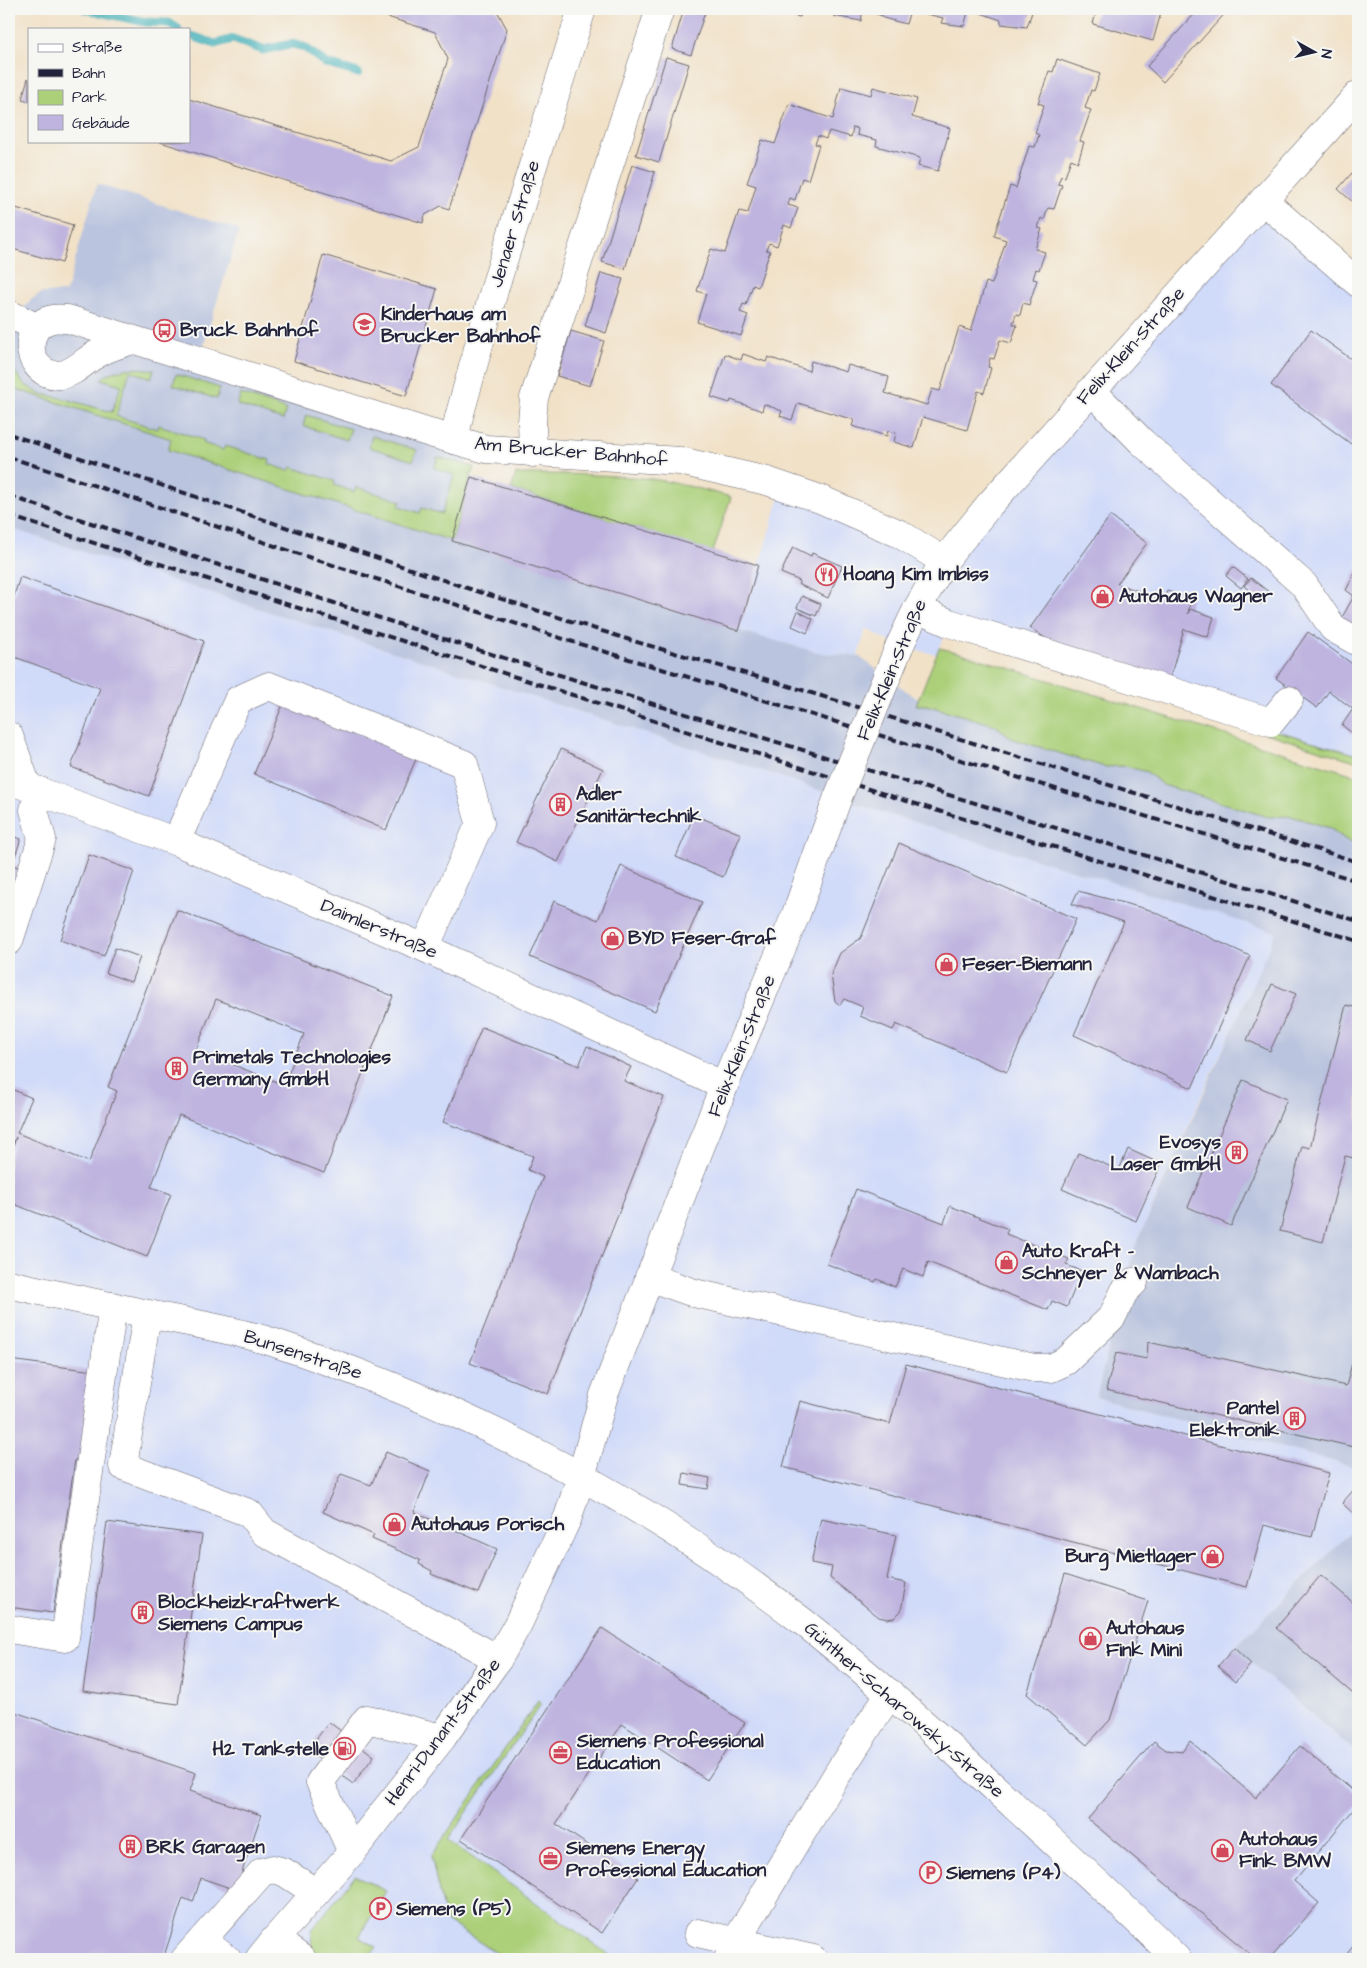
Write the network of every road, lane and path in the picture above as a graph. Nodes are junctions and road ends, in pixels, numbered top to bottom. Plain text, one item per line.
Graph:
1 (582, 9) edge
2 (660, 9) edge
3 (1358, 95) edge
4 (1264, 201) junction
5 (1358, 283) edge
6 (9, 314) edge
7 (36, 327) junction
8 (133, 340) junction
9 (1091, 390) junction
10 (454, 440) junction
11 (533, 453) junction
12 (944, 561) junction
13 (916, 609) junction
14 (1358, 642) edge
15 (1289, 700) dead end
16 (9, 736) edge
17 (25, 785) edge
18 (183, 826) dead end
19 (9, 941) edge
20 (425, 948) junction
21 (724, 1086) junction
22 (649, 1277) junction
23 (1134, 1282) dead end
24 (9, 1284) edge
25 (113, 1306) junction
26 (147, 1314) junction
27 (581, 1476) junction
28 (9, 1629) edge
29 (498, 1659) junction
30 (890, 1693) junction
31 (442, 1738) junction
32 (352, 1852) junction
33 (315, 1892) junction
34 (698, 1933) dead end
35 (267, 1949) edge
36 (193, 1950) edge
37 (732, 1950) edge
38 (227, 1959) edge
39 (302, 1959) edge
40 (813, 1959) edge
41 (1177, 1959) edge

1 - 10 street, Jenaer Straße
2 - 11 street
3 - 4 street, Felix-Klein-Straße
4 - 5 street
4 - 9 street, Felix-Klein-Straße
6 - 7 street
7 - 8 street, Am Brucker Bahnhof
7 - 8 street
8 - 10 street, Am Brucker Bahnhof
9 - 12 street, Felix-Klein-Straße
9 - 14 street
10 - 11 street, Am Brucker Bahnhof
11 - 12 street, Am Brucker Bahnhof
12 - 13 street, Felix-Klein-Straße
13 - 15 street
13 - 21 street, Felix-Klein-Straße, bridge
16 - 17 street
17 - 19 street
17 - 20 street, Daimlerstraße
18 - 20 street
20 - 21 street, Daimlerstraße
21 - 22 street, Felix-Klein-Straße
22 - 23 street
22 - 27 street, Felix-Klein-Straße
24 - 25 street, Bunsenstraße
25 - 26 street, Bunsenstraße
25 - 28 street
26 - 27 street, Bunsenstraße
26 - 29 street
27 - 29 street, Henri-Dunant-Straße
27 - 30 street, Günther-Scharowsky-Straße
29 - 31 street, Henri-Dunant-Straße
30 - 37 street
30 - 41 street, Günther-Scharowsky-Straße
31 - 32 street, Henri-Dunant-Straße
31 - 32 street
32 - 33 street, Henri-Dunant-Straße
33 - 35 street, Henri-Dunant-Straße
33 - 36 street
34 - 37 street
35 - 39 street
36 - 38 street
37 - 40 street

